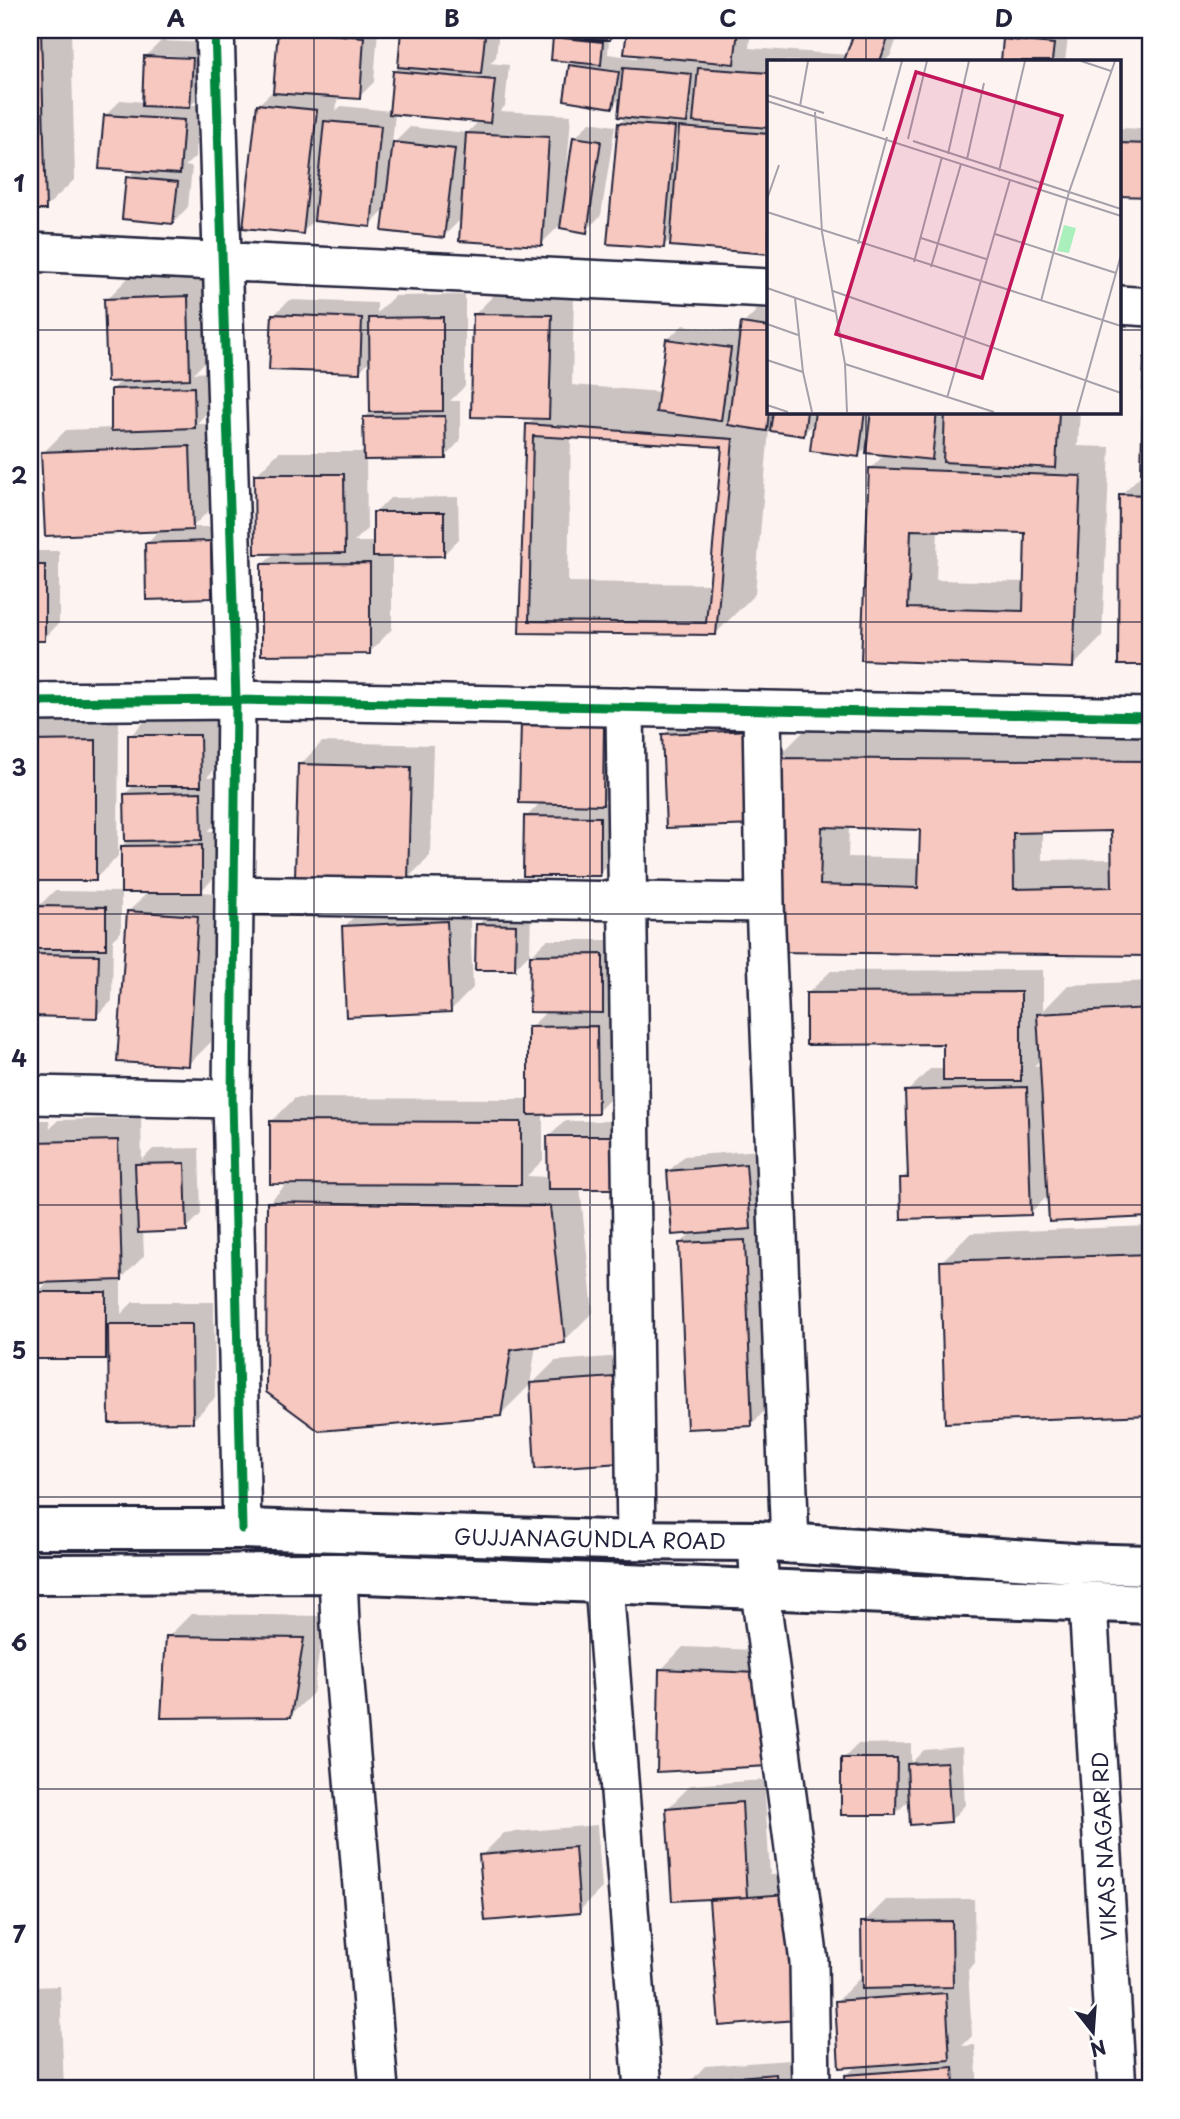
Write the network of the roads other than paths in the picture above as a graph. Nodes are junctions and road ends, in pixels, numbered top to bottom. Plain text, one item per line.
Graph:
1 (215, 30) edge
2 (30, 252) edge
3 (220, 261) junction
4 (767, 288) edge
5 (1120, 305) edge
6 (1150, 307) edge
7 (236, 700) junction
8 (30, 702) edge
9 (625, 707) junction
10 (762, 710) junction
11 (1150, 717) edge
12 (234, 895) junction
13 (627, 901) junction
14 (765, 903) junction
15 (30, 1095) edge
16 (232, 1099) junction
17 (30, 1530) edge
18 (242, 1530) junction
19 (636, 1540) junction
20 (774, 1543) junction
21 (1150, 1565) edge
22 (338, 1573) junction
23 (30, 1574) edge
24 (604, 1585) junction
25 (760, 1591) junction
26 (1088, 1604) junction
27 (1150, 1604) edge
28 (379, 2089) edge
29 (643, 2089) edge
30 (811, 2089) edge
31 (1117, 2089) edge

1 - 3 street
2 - 3 street
3 - 4 street
3 - 7 street
5 - 6 street
7 - 8 street
7 - 9 street
7 - 12 street
9 - 10 street
9 - 13 street
10 - 11 street
10 - 14 street
12 - 13 street
12 - 16 street
13 - 14 street
13 - 19 street
14 - 20 street
15 - 16 street
16 - 18 street
17 - 18 main road, GUJJANAGUNDLA ROAD
18 - 19 main road, GUJJANAGUNDLA ROAD
19 - 20 main road, GUJJANAGUNDLA ROAD
20 - 21 main road, GUJJANAGUNDLA ROAD
20 - 25 street
22 - 23 main road, GUJJANAGUNDLA ROAD
22 - 24 main road, GUJJANAGUNDLA ROAD
22 - 28 street
24 - 25 main road, GUJJANAGUNDLA ROAD
24 - 29 street
25 - 26 main road, GUJJANAGUNDLA ROAD
25 - 30 street
26 - 27 main road, GUJJANAGUNDLA ROAD
26 - 31 street, VIKAS NAGAR RD

